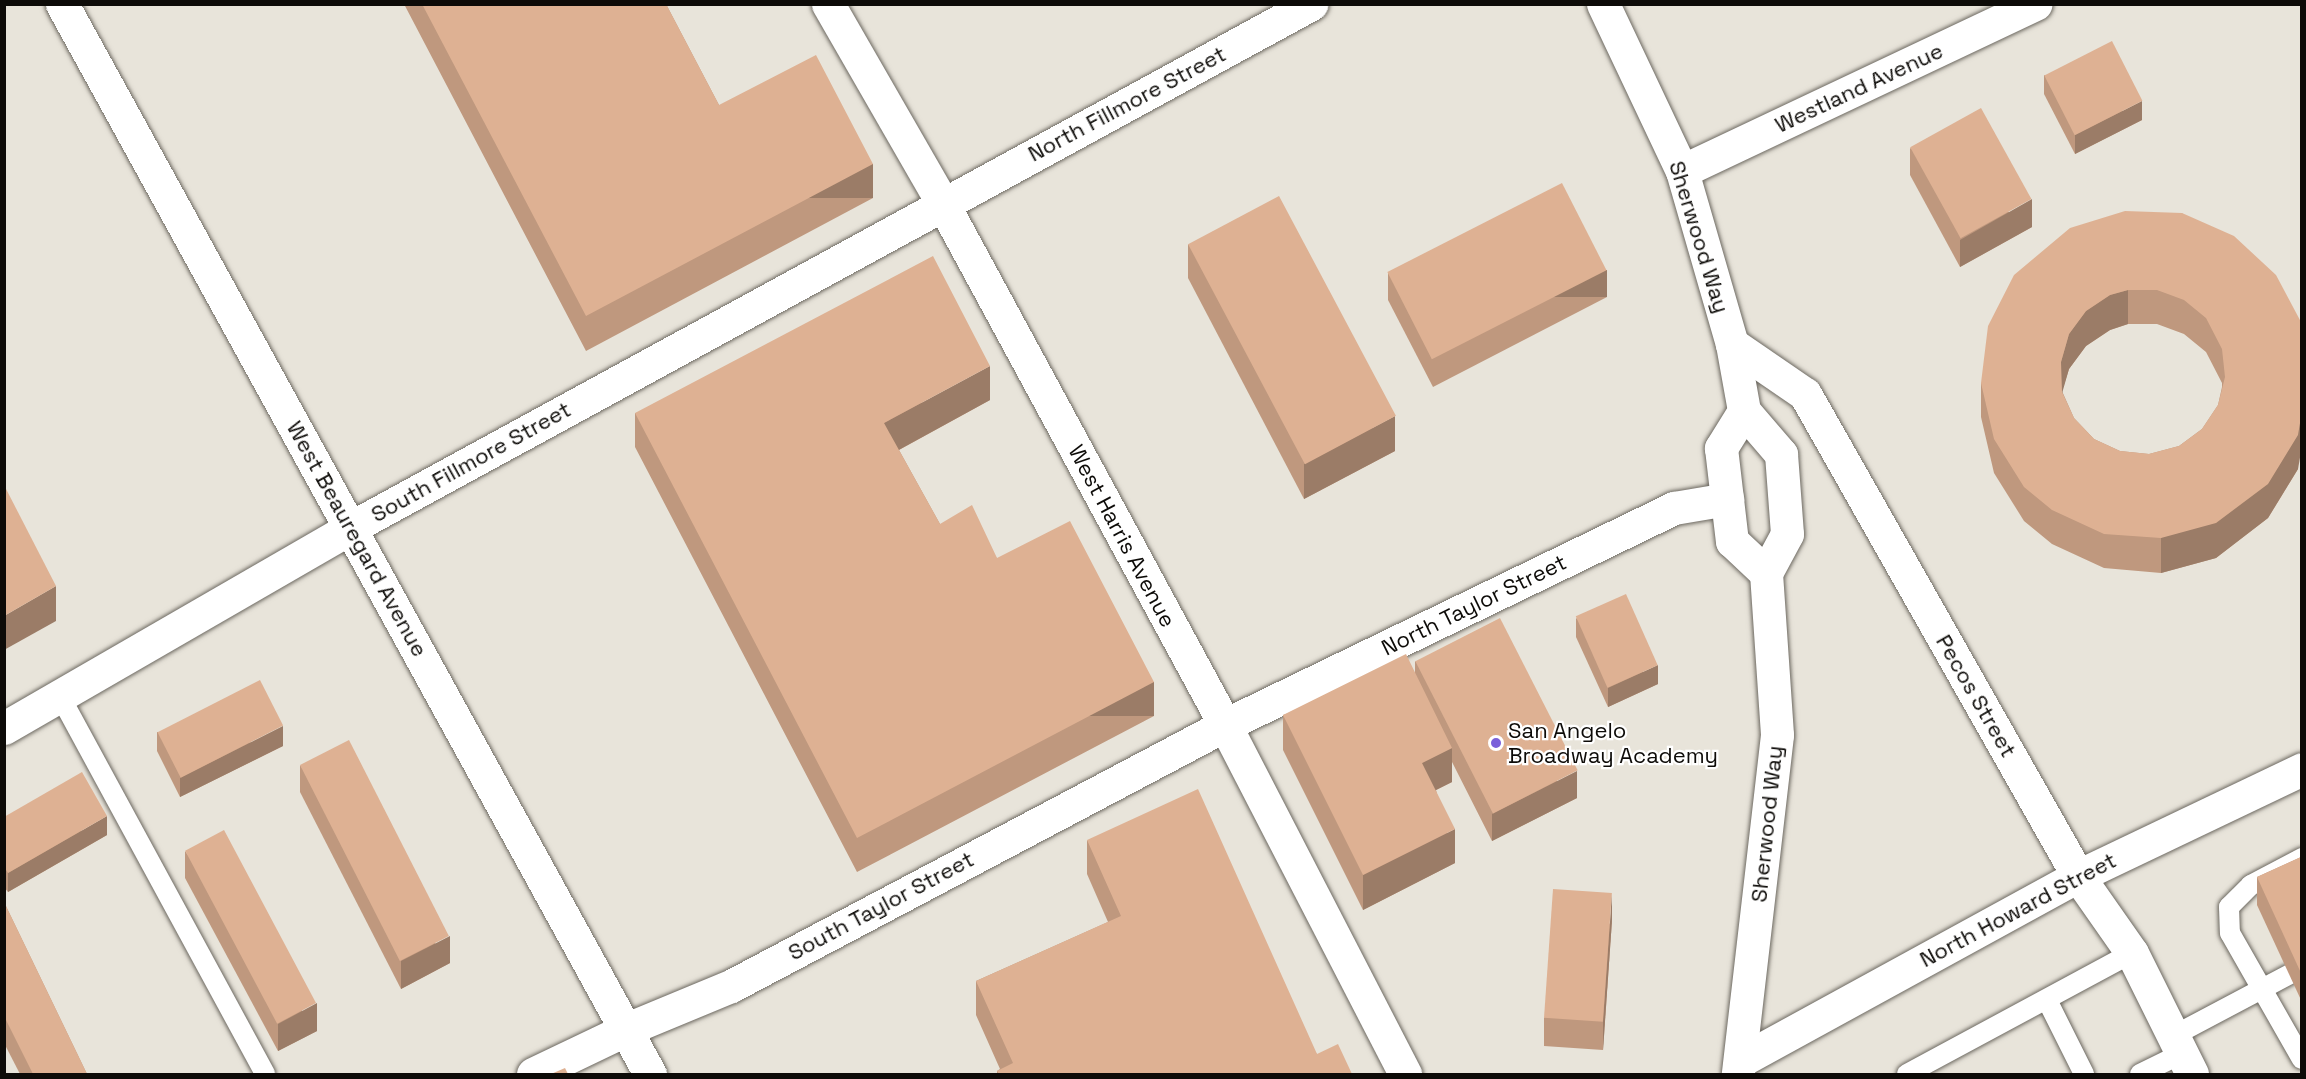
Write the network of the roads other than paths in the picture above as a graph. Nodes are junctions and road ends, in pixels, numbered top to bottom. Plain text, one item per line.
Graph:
1 (62, 4) edge
2 (828, 4) edge
3 (1311, 4) edge
4 (1603, 4) edge
5 (2035, 4) edge
6 (1682, 171) junction
7 (943, 204) junction
8 (1732, 344) junction
9 (1744, 411) junction
10 (1727, 499) junction
11 (350, 528) junction
12 (1766, 573) junction
13 (60, 696) junction
14 (1225, 725) junction
15 (4, 728) edge
16 (2301, 769) edge
17 (2301, 858) edge
18 (2078, 876) junction
19 (2132, 953) junction
20 (2290, 974) edge
21 (2262, 987) junction
22 (2047, 1000) junction
23 (627, 1029) junction
24 (2182, 1055) edge
25 (2301, 1059) edge
26 (1739, 1068) edge
27 (265, 1074) edge
28 (533, 1074) edge
29 (650, 1074) edge
30 (1405, 1074) edge
31 (1907, 1074) edge
32 (2084, 1074) edge
33 (2140, 1074) edge

1 - 11 street, West Beauregard Avenue
2 - 7 street, West Harris Avenue
3 - 7 street, North Fillmore Street
4 - 6 street, Sherwood Way
5 - 6 street, Westland Avenue
6 - 8 street, Sherwood Way
7 - 11 street, South Fillmore Street
7 - 14 street, West Harris Avenue
8 - 9 street, Sherwood Way
8 - 18 street, Pecos Street
9 - 10 street
9 - 12 street, Sherwood Way
10 - 12 street
10 - 14 street, North Taylor Street
11 - 13 street, South Fillmore Street
11 - 23 street, West Beauregard Avenue
12 - 26 street, Sherwood Way
13 - 15 street, South Fillmore Street
13 - 27 lane
14 - 23 street, South Taylor Street
14 - 30 street, West Harris Avenue
16 - 18 street, North Howard Street
17 - 21 lane
18 - 19 street, Pecos Street
18 - 26 street, North Howard Street
19 - 22 lane
19 - 24 street, Pecos Street
20 - 21 lane
21 - 24 lane
21 - 25 lane
22 - 31 lane
22 - 32 lane
23 - 28 street, South Taylor Street
23 - 29 street, West Beauregard Avenue
24 - 33 lane

